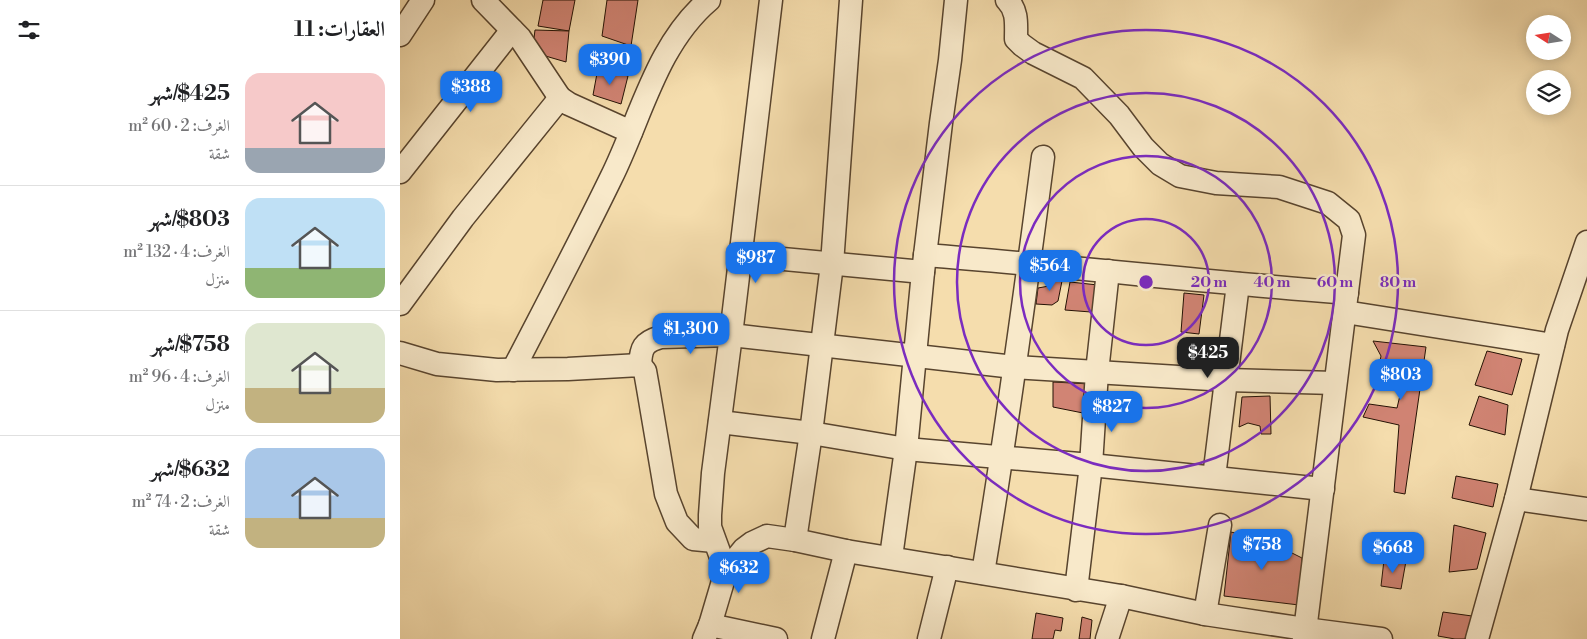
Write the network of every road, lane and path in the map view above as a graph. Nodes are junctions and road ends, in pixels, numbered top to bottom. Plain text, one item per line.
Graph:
1 (422, 0) edge
2 (483, 0) edge
3 (709, 0) edge
4 (772, 0) edge
5 (851, 0) edge
6 (956, 0) edge
7 (1007, 0) edge
8 (512, 30) junction
9 (400, 35) edge
10 (560, 98) junction
11 (631, 132) junction
12 (1043, 157) dead end
13 (400, 172) edge
14 (1587, 242) edge
15 (740, 255) junction
16 (924, 263) junction
17 (1029, 263) junction
18 (832, 264) junction
19 (1108, 271) junction
20 (1238, 284) junction
21 (1346, 302) junction
22 (400, 304) edge
23 (731, 335) junction
24 (1553, 345) junction
25 (821, 346) junction
26 (400, 353) edge
27 (916, 356) junction
28 (640, 366) junction
29 (1014, 367) junction
30 (513, 370) junction
31 (1097, 372) junction
32 (1226, 380) junction
33 (1336, 383) junction
34 (720, 422) junction
35 (811, 433) junction
36 (906, 449) junction
37 (1003, 457) junction
38 (1091, 465) junction
39 (1214, 477) junction
40 (1323, 489) junction
41 (1516, 499) junction
42 (1587, 508) edge
43 (1220, 525) dead end
44 (714, 540) junction
45 (795, 540) junction
46 (846, 551) junction
47 (891, 557) junction
48 (947, 567) junction
49 (726, 570) junction
50 (983, 573) junction
51 (1076, 590) junction
52 (1120, 596) junction
53 (1205, 614) junction
54 (707, 632) edge
55 (1305, 634) edge
56 (776, 639) edge
57 (823, 639) edge
58 (929, 639) edge
59 (1108, 639) edge
60 (1381, 639) edge
61 (1476, 639) edge

1 - 9 street
2 - 8 street
3 - 11 street
4 - 15 street
5 - 18 street
6 - 16 street
7 - 21 street
8 - 10 street
8 - 13 street
10 - 11 street
10 - 22 street
11 - 30 street
12 - 17 street
14 - 24 street
15 - 18 street
15 - 23 street
16 - 17 street
16 - 18 street
16 - 27 street
17 - 19 street
17 - 29 street
18 - 25 street
19 - 20 street
19 - 31 street
20 - 21 street
20 - 32 street
21 - 24 street
21 - 33 street
23 - 25 street
23 - 28 street
23 - 34 street
24 - 41 street
25 - 27 street
25 - 35 street
26 - 30 street
27 - 29 street
27 - 36 street
28 - 30 street
28 - 44 street
29 - 31 street
29 - 37 street
31 - 32 street
31 - 38 street
32 - 33 street
32 - 39 street
33 - 40 street
34 - 35 street
34 - 44 street
35 - 36 street
35 - 45 street
36 - 37 street
36 - 47 street
37 - 38 street
37 - 50 street
38 - 39 street
38 - 51 street
39 - 40 street
40 - 55 street
41 - 42 street
41 - 61 street
43 - 53 street
44 - 49 street
45 - 46 street
45 - 49 street
46 - 47 street
46 - 57 street
47 - 48 street
48 - 50 street
48 - 58 street
49 - 54 street
50 - 51 street
51 - 52 street
52 - 53 street
52 - 59 street
53 - 55 street
54 - 56 street
55 - 60 street

